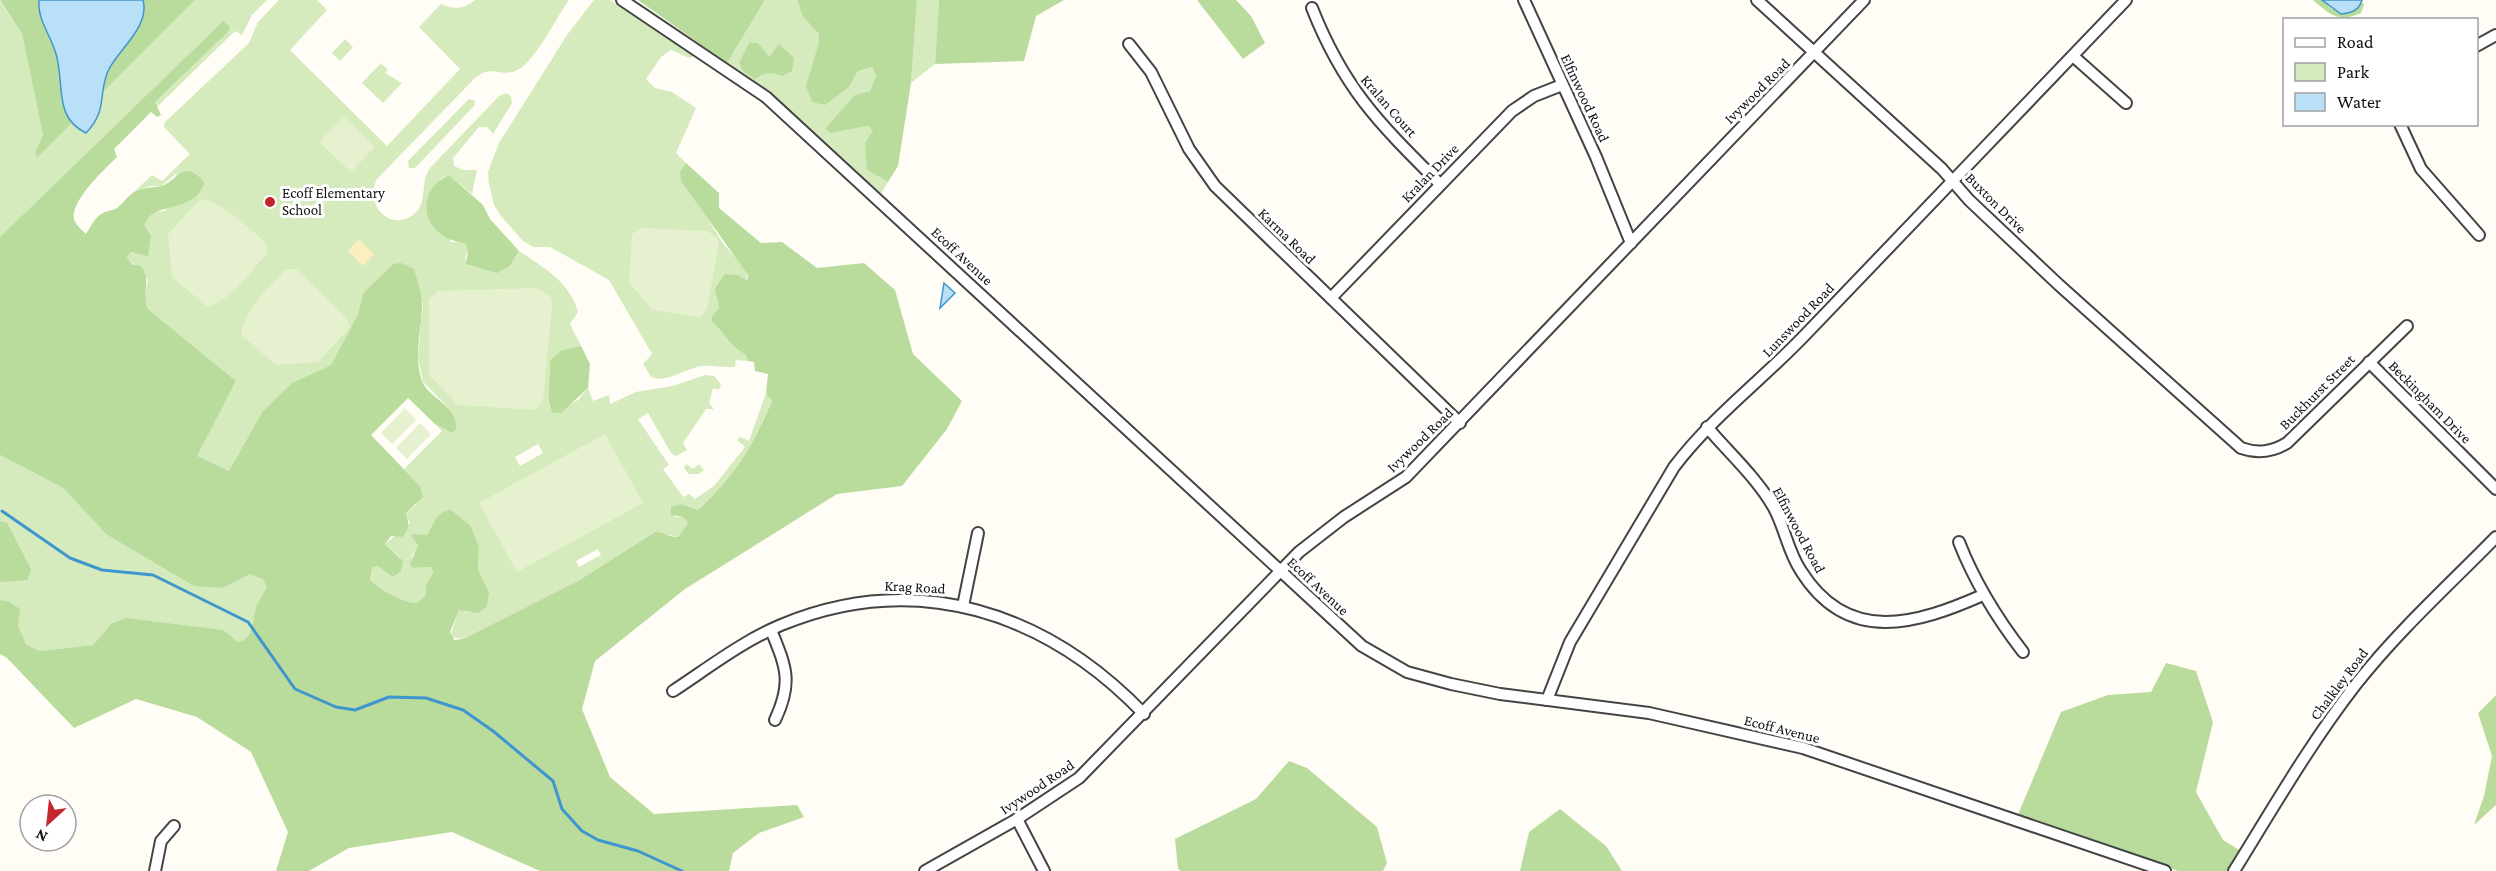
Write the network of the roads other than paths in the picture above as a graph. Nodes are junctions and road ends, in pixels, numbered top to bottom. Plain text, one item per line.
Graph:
1 (622, 0) edge
2 (1524, 0) edge
3 (1757, 0) edge
4 (1864, 0) edge
5 (2126, 0) edge
6 (1312, 8) dead end
7 (2494, 40) edge
8 (1129, 44) dead end
9 (2478, 45) edge
10 (1815, 53) junction
11 (2073, 56) junction
12 (1562, 85) junction
13 (2126, 104) dead end
14 (2401, 126) edge
15 (1953, 181) junction
16 (1440, 184) junction
17 (2479, 235) dead end
18 (1631, 243) junction
19 (1331, 298) junction
20 (2408, 326) dead end
21 (2369, 362) junction
22 (2157, 373) joint
23 (1460, 423) junction
24 (1707, 427) junction
25 (2496, 489) edge
26 (978, 533) dead end
27 (2496, 537) edge
28 (1959, 542) dead end
29 (1280, 571) junction
30 (1983, 595) junction
31 (963, 606) junction
32 (771, 630) junction
33 (2023, 652) dead end
34 (673, 691) dead end
35 (1547, 700) junction
36 (1144, 714) junction
37 (775, 720) dead end
38 (1017, 819) junction
39 (174, 826) dead end
40 (155, 871) edge
41 (925, 871) edge
42 (1044, 871) edge
43 (2165, 871) edge
44 (2234, 871) edge

1 - 29 street, Ecoff Avenue
2 - 12 street, Elfinwood Road
3 - 10 street, Buxton Drive
4 - 10 street, Ivywood Road
5 - 11 street, Lunswood Road
6 - 16 street, Kralan Court
7 - 9 street
8 - 19 street, Karma Road
10 - 15 street, Buxton Drive
10 - 18 street, Ivywood Road
11 - 13 street
11 - 15 street, Lunswood Road
12 - 16 street, Kralan Drive
12 - 18 street, Elfinwood Road
14 - 17 street
15 - 22 street, Buxton Drive
15 - 24 street, Lunswood Road
16 - 19 street, Kralan Drive
18 - 23 street, Ivywood Road
19 - 23 street, Karma Road
20 - 21 street, Buckhurst Street
21 - 22 street, Buckhurst Street
21 - 25 street, Beckingham Drive
23 - 29 street, Ivywood Road
24 - 30 street, Elfinwood Road
24 - 35 street, Lunswood Road
26 - 31 street
27 - 44 street, Chalkley Road
28 - 30 street
29 - 35 street, Ecoff Avenue
29 - 36 street, Ivywood Road
30 - 33 street
31 - 32 street, Krag Road
31 - 36 street, Krag Road
32 - 34 street, Krag Road
32 - 37 street
35 - 43 street, Ecoff Avenue
36 - 38 street, Ivywood Road
38 - 41 street, Ivywood Road
38 - 42 street
39 - 40 street

